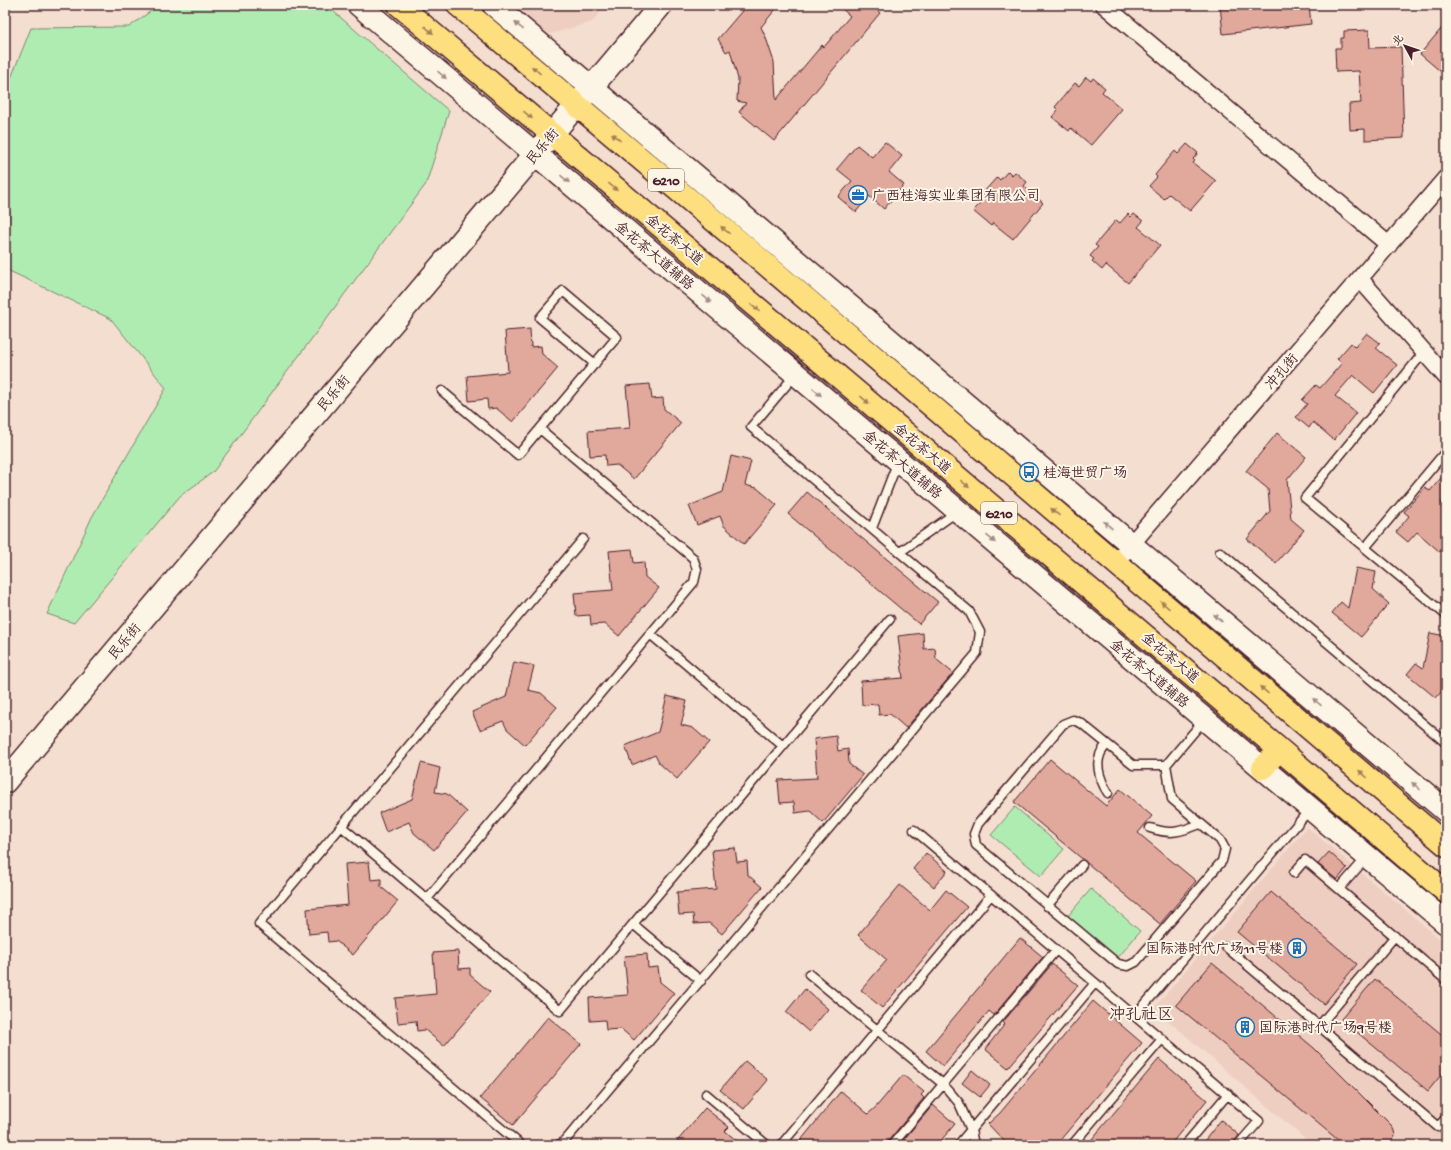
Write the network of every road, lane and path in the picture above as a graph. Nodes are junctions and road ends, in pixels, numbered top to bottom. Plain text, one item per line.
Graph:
1 (359, 5) edge
2 (399, 5) edge
3 (494, 5) edge
4 (661, 5) edge
5 (1104, 5) edge
6 (470, 9) edge
7 (591, 87) junction
8 (577, 104) junction
9 (551, 134) junction
10 (535, 154) junction
11 (1446, 178) edge
12 (1389, 245) junction
13 (1360, 279) junction
14 (1424, 352) junction
15 (595, 364) junction
16 (796, 374) junction
17 (1446, 377) edge
18 (442, 390) dead end
19 (540, 429) junction
20 (1446, 451) edge
21 (898, 460) junction
22 (958, 511) junction
23 (872, 528) junction
24 (583, 539) dead end
25 (1131, 544) junction
26 (1365, 548) junction
27 (900, 552) junction
28 (1220, 552) dead end
29 (1115, 563) junction
30 (1446, 615) edge
31 (890, 619) dead end
32 (650, 634) junction
33 (1205, 719) junction
34 (1107, 744) junction
35 (1446, 744) edge
36 (783, 746) junction
37 (1279, 749) junction
38 (1166, 765) junction
39 (1263, 768) junction
40 (5, 782) edge
41 (1108, 793) dead end
42 (1310, 808) junction
43 (1446, 811) edge
44 (1200, 824) junction
45 (341, 826) junction
46 (1150, 828) dead end
47 (914, 830) dead end
48 (1446, 844) edge
49 (1367, 856) junction
50 (1082, 865) dead end
51 (1294, 873) dead end
52 (1339, 889) junction
53 (1446, 892) edge
54 (991, 895) junction
55 (427, 899) junction
56 (1047, 906) junction
57 (1446, 923) edge
58 (633, 924) junction
59 (1395, 936) junction
60 (1226, 947) dead end
61 (1056, 950) junction
62 (809, 974) dead end
63 (701, 980) junction
64 (1446, 980) edge
65 (1095, 983) junction
66 (1135, 1016) junction
67 (1319, 1026) junction
68 (878, 1030) junction
69 (1162, 1039) junction
70 (943, 1084) junction
71 (706, 1094) dead end
72 (1228, 1094) junction
73 (1446, 1118) edge
74 (971, 1130) junction
75 (521, 1145) edge
76 (558, 1145) edge
77 (767, 1145) edge
78 (781, 1145) edge
79 (892, 1145) edge
80 (958, 1145) edge
81 (974, 1145) edge
82 (1072, 1145) edge
83 (1185, 1145) edge
84 (1238, 1145) edge

1 -> 10 street, 金花茶大道辅路
2 -> 9 highway, 金花茶大道 / G210
7 -> 3 street
4 - 7 street, 民乐街
5 - 12 street
8 -> 6 highway, G210
7 - 8 street, 民乐街
25 -> 7 street
8 - 9 street, 民乐街
29 -> 8 highway, G210
9 - 10 street, 民乐街
9 -> 37 highway, 金花茶大道 / G210
10 -> 16 street, 金花茶大道辅路
10 - 40 street, 民乐街
11 - 12 street, 冲孔街
12 - 13 street, 冲孔街
13 - 14 street
13 - 25 street, 冲孔街
14 - 17 street
14 - 26 lane
15 - 15 lane
15 - 19 lane
16 -> 21 street, 金花茶大道辅路
16 - 23 lane
18 - 19 lane
19 - 32 lane
20 - 26 lane
21 - 22 street, 金花茶大道辅路
21 - 23 lane
22 - 27 lane
22 -> 33 street, 金花茶大道辅路
23 - 27 lane
24 - 45 lane
25 - 29 street, 冲孔街
43 -> 25 street
26 - 30 lane
27 - 63 lane
28 - 35 lane
48 -> 29 highway, G210
31 - 36 lane
32 - 36 lane
32 - 55 lane
33 - 38 lane
33 - 39 street, 金花茶大道辅路
34 - 38 lane
34 - 41 lane
34 - 56 lane
36 - 58 lane
37 - 39 highway
37 - 53 highway, 金花茶大道 / G210
38 - 44 lane
39 - 42 street, 金花茶大道辅路
42 - 49 street, 金花茶大道辅路
42 - 66 lane
44 - 46 lane
44 - 56 lane
45 - 55 lane
45 - 75 lane
47 - 54 lane
49 - 52 lane
49 - 57 street, 金花茶大道辅路
50 - 56 lane
51 - 52 lane
52 - 59 lane
54 - 61 lane
54 - 68 lane
55 - 58 lane
58 - 63 lane
59 - 64 lane
59 - 67 lane
60 - 67 lane
61 - 65 lane
61 - 70 lane
62 - 68 lane
63 - 76 lane
65 - 66 lane
65 - 74 lane
66 - 69 lane
67 - 73 lane
68 - 70 lane
68 - 78 lane
69 - 72 lane
69 - 82 lane
70 - 74 lane
70 - 79 lane
71 - 77 lane
72 - 83 lane
72 - 84 lane
74 - 80 lane
74 - 81 lane

